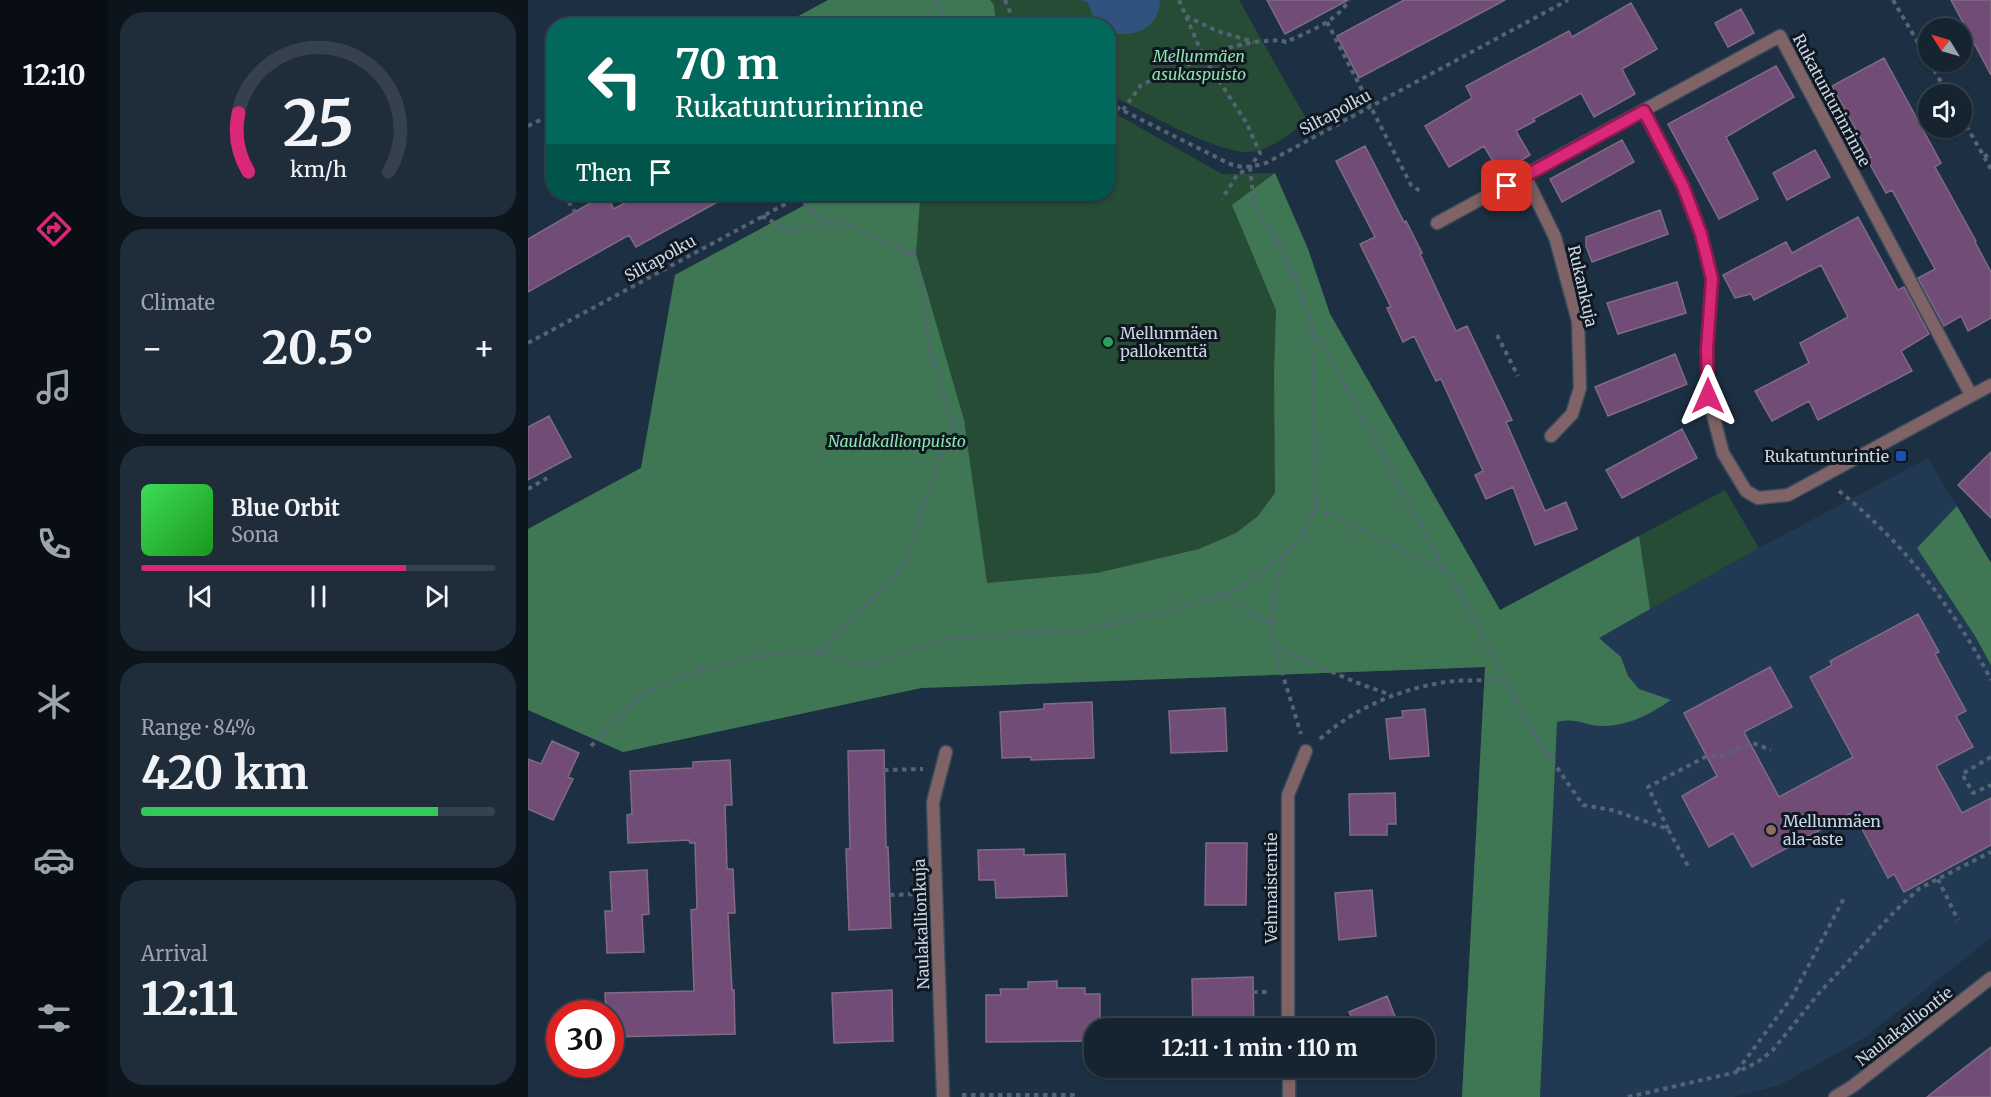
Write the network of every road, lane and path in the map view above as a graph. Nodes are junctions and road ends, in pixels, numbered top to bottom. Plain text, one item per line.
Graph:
1 (934, 0) edge
2 (1005, 0) edge
3 (1179, 0) edge
4 (1349, 0) edge
5 (1568, 0) edge
6 (1893, 0) edge
7 (1186, 16) junction
8 (945, 18) edge
9 (1013, 18) edge
10 (1327, 22) junction
11 (1254, 42) junction
12 (1204, 58) junction
13 (1942, 84) edge
14 (1116, 107) edge
15 (1370, 107) junction
16 (1123, 110) junction
17 (1644, 111) junction
18 (544, 118) dead end
19 (528, 126) edge
20 (1972, 136) edge
21 (1991, 153) edge
22 (1984, 157) junction
23 (1250, 168) junction
24 (1991, 169) edge
25 (1525, 176) junction
26 (1420, 191) dead end
27 (1222, 199) dead end
28 (568, 201) edge
29 (790, 201) edge
30 (802, 201) edge
31 (575, 212) dead end
32 (762, 216) junction
33 (828, 222) junction
34 (1437, 223) dead end
35 (907, 251) junction
36 (916, 254) dead end
37 (1312, 327) junction
38 (1497, 335) dead end
39 (528, 343) edge
40 (1518, 376) dead end
41 (1991, 385) edge
42 (1971, 395) junction
43 (964, 420) dead end
44 (955, 432) junction
45 (1551, 436) dead end
46 (548, 478) dead end
47 (528, 489) edge
48 (1839, 491) dead end
49 (1316, 509) junction
50 (1292, 547) junction
51 (1446, 573) junction
52 (1220, 595) junction
53 (1271, 624) junction
54 (1274, 646) junction
55 (820, 652) junction
56 (1505, 680) junction
57 (1991, 680) edge
58 (1391, 696) junction
59 (591, 746) dead end
60 (1771, 750) dead end
61 (1306, 751) junction
62 (946, 752) dead end
63 (1991, 756) edge
64 (942, 768) junction
65 (884, 770) dead end
66 (1991, 785) edge
67 (1668, 829) junction
68 (1991, 852) edge
69 (1689, 868) dead end
70 (1938, 879) junction
71 (890, 894) dead end
72 (936, 894) junction
73 (1844, 898) dead end
74 (1958, 920) dead end
75 (1991, 978) edge
76 (1288, 1018) edge
77 (1737, 1072) junction
78 (1289, 1078) edge
79 (943, 1096) edge
80 (1011, 1096) edge
81 (1073, 1097) edge
82 (1289, 1097) edge
83 (1628, 1097) edge
84 (1835, 1097) edge

1 - 8 path
2 - 9 path
3 - 7 path
4 - 10 path
5 - 15 path, Siltapolku
6 - 13 path
7 - 11 path
7 - 12 path
10 - 11 path
10 - 15 path
11 - 12 path
12 - 16 path
12 - 23 path
14 - 16 path
15 - 23 path, Siltapolku
15 - 26 path
16 - 23 path
17 - 25 street, Rukatunturinrinne
17 - 42 street, Rukatunturinrinne
17 - 42 street
18 - 19 path
20 - 22 path
21 - 22 path
22 - 24 path
23 - 27 path
23 - 37 path
25 - 34 street, Rukatunturinrinne
25 - 45 street, Rukankuja
28 - 31 path
29 - 32 path, Siltapolku
30 - 33 path
32 - 33 path
32 - 39 path, Siltapolku
33 - 35 path
35 - 36 path
35 - 44 path
37 - 49 path
37 - 51 path
38 - 40 path
41 - 42 street
43 - 44 path
44 - 55 path
46 - 47 path
48 - 57 path
49 - 50 path
49 - 51 path
50 - 52 path
50 - 53 path
51 - 56 path
52 - 53 path
52 - 55 path
53 - 54 path
54 - 58 path
54 - 61 path
55 - 59 path
56 - 58 path
56 - 67 path
58 - 61 path
60 - 67 path
61 - 76 street, Vehmaistentie
62 - 64 street, Naulakallionkuja
63 - 66 path
64 - 65 path
64 - 72 street, Naulakallionkuja
67 - 69 path
68 - 70 path
70 - 74 path
70 - 77 path
71 - 72 path
72 - 79 street, Naulakallionkuja
73 - 77 path
75 - 84 street, Naulakalliontie
77 - 83 path
78 - 82 street
79 - 80 path
80 - 81 path

